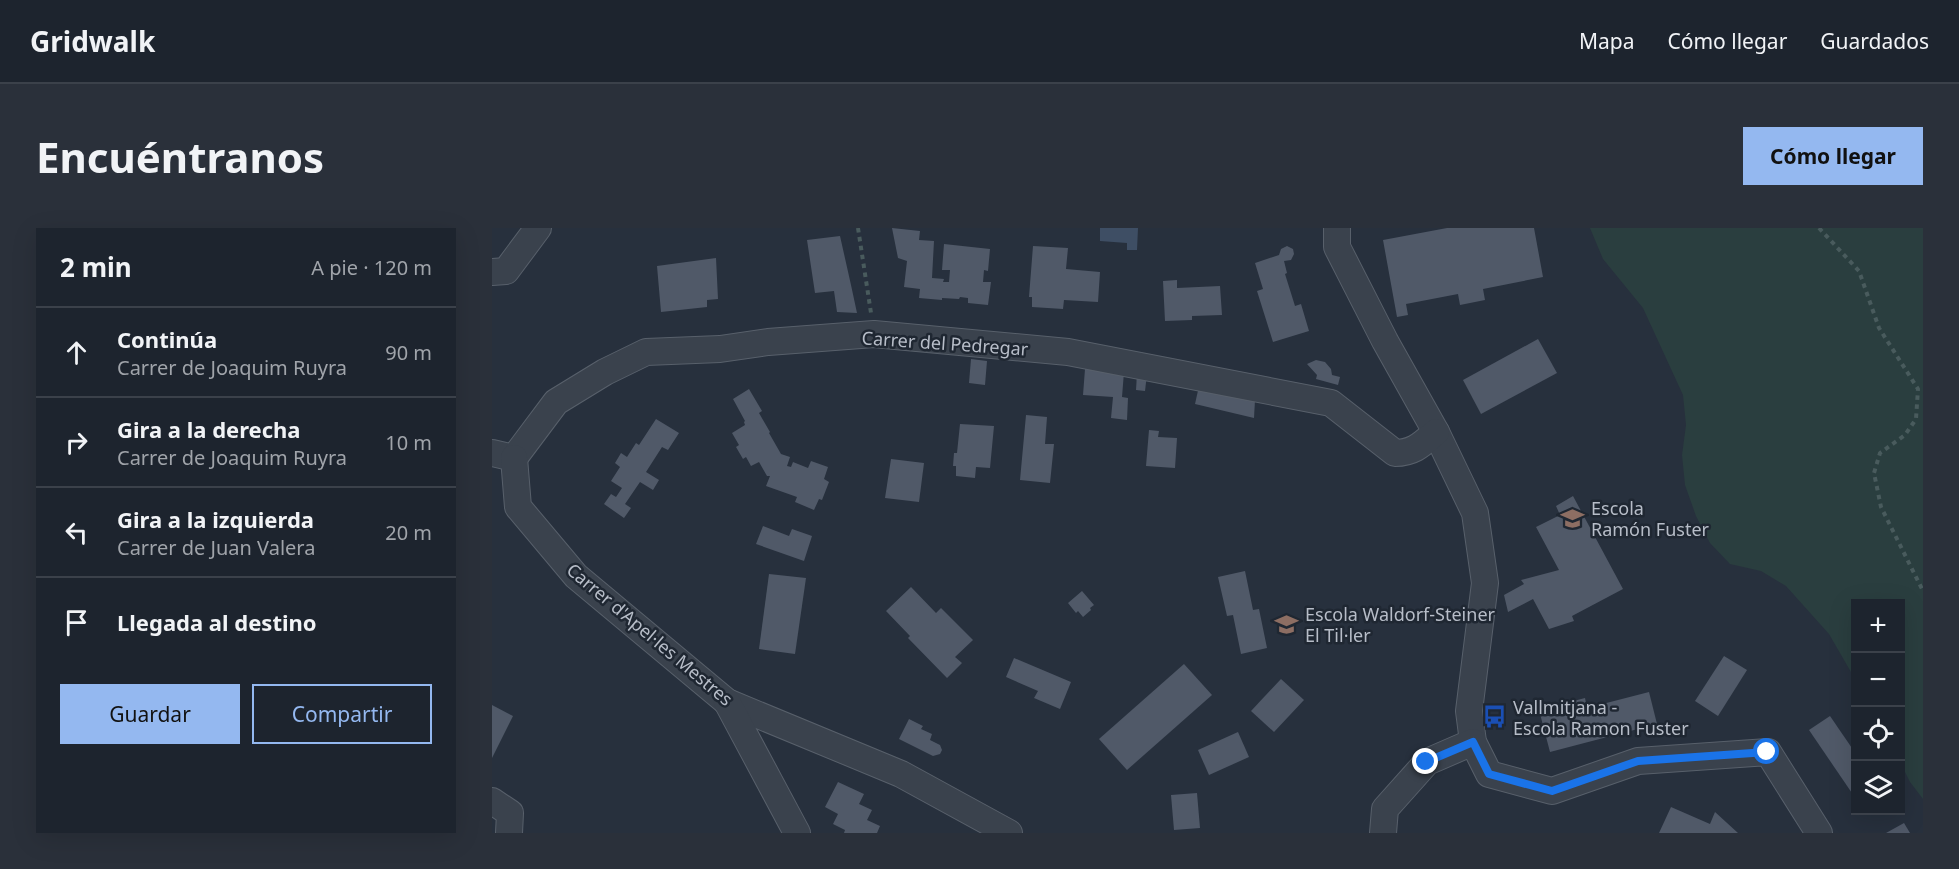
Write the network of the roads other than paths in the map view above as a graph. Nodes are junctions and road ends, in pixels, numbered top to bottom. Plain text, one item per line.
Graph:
1 (538, 228) edge
2 (1337, 228) edge
3 (492, 272) edge
4 (1436, 432) junction
5 (503, 455) edge
6 (727, 702) junction
7 (1473, 742) junction
8 (492, 801) edge
9 (509, 833) edge
10 (797, 833) edge
11 (1009, 833) edge
12 (1383, 833) edge
13 (1819, 833) edge

1 - 3 street
2 - 4 street
4 - 5 street, Carrer del Pedregar
4 - 7 street
5 - 6 street, Carrer d'Apel·les Mestres
6 - 10 street
6 - 11 street, Carrer d'Apel·les Mestres
7 - 12 street
7 - 13 street
8 - 9 street

